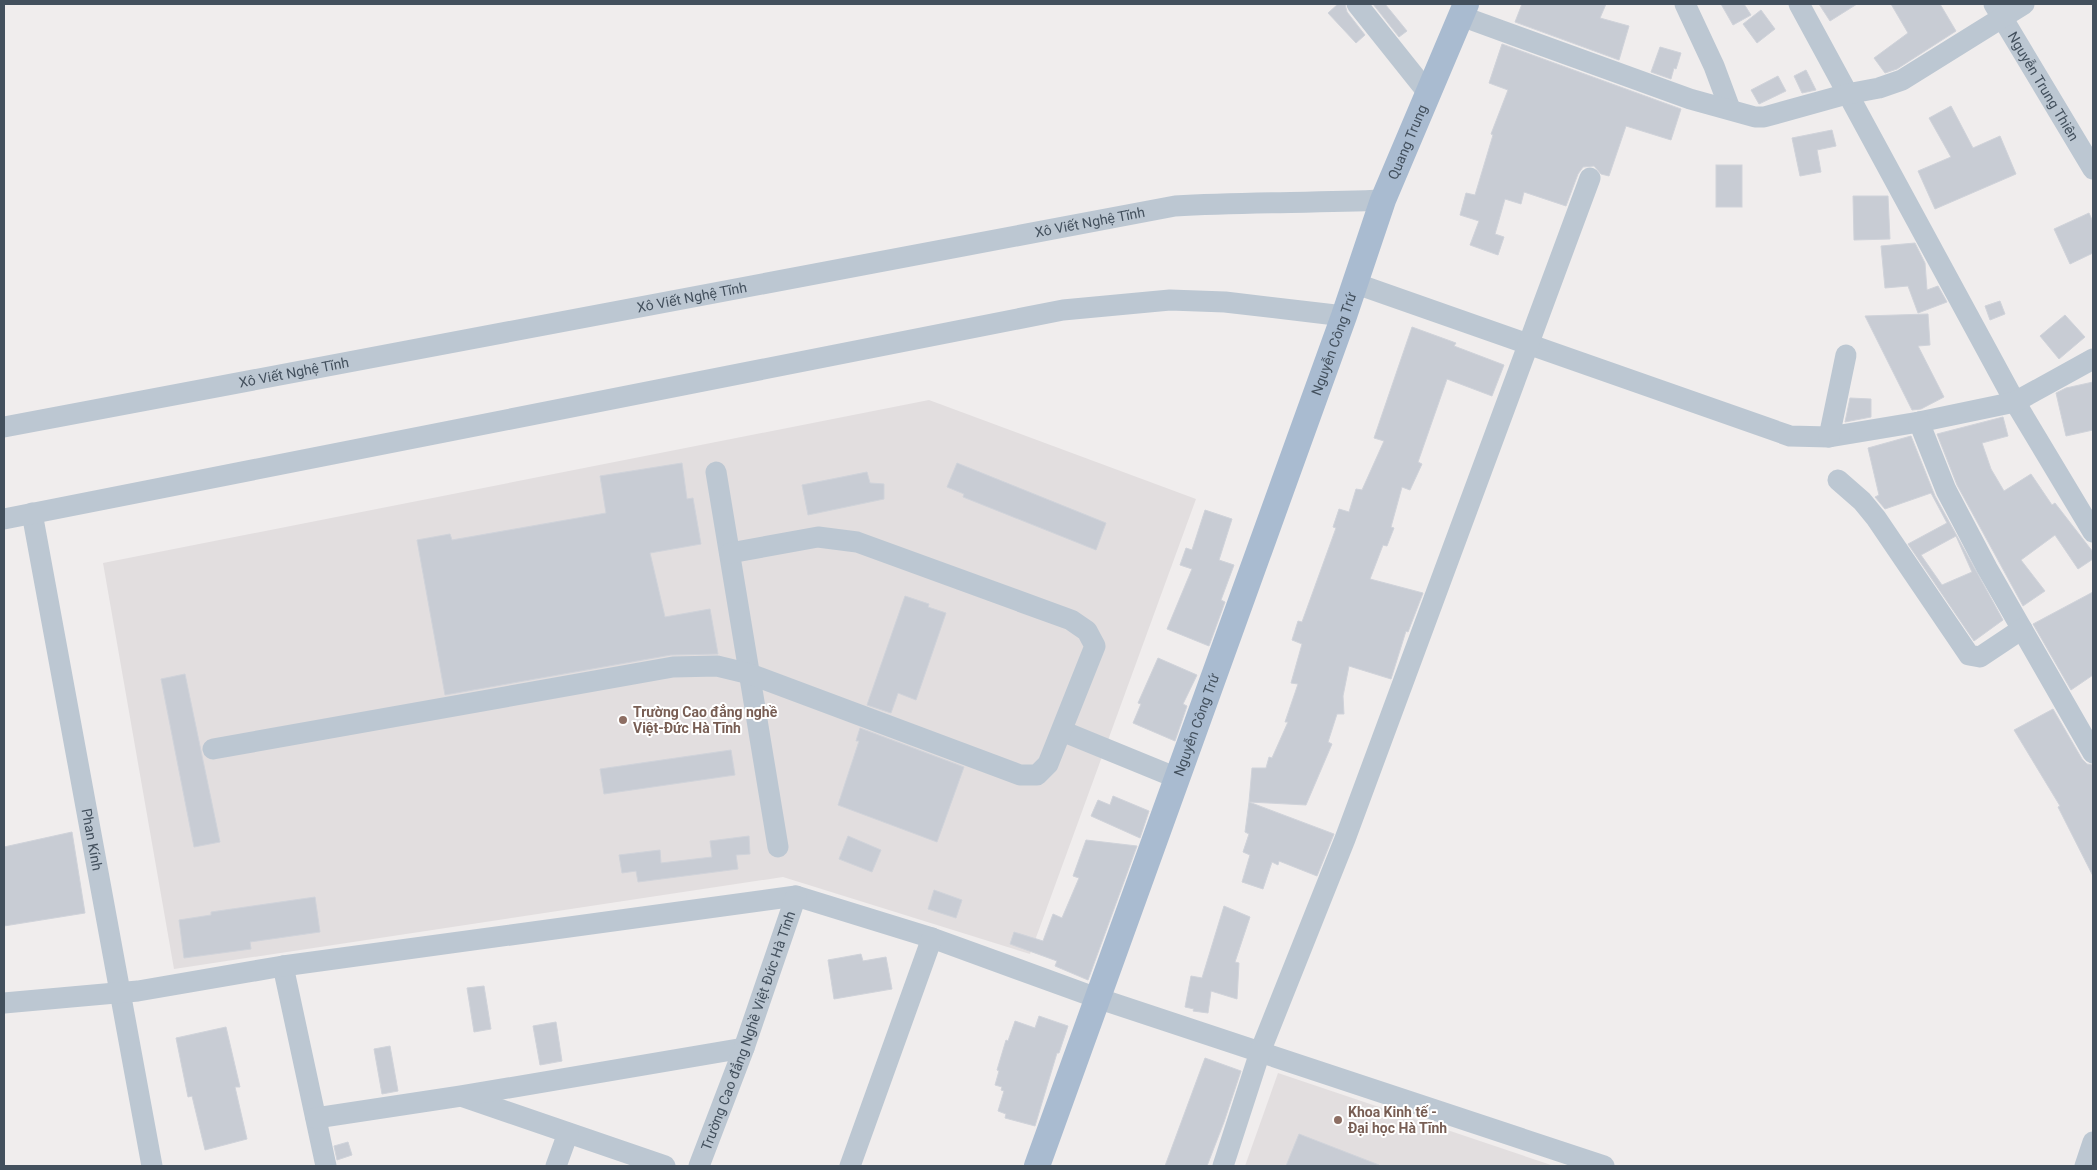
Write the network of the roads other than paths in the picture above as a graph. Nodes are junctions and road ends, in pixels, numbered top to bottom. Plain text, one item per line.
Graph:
1 (1357, 4) edge
2 (1685, 4) edge
3 (1799, 4) edge
4 (2024, 4) edge
5 (1464, 10) edge
6 (1998, 10) edge
7 (1428, 93) junction
8 (1848, 94) junction
9 (1730, 109) junction
10 (2093, 170) edge
11 (1590, 178) dead end
12 (1383, 200) junction
13 (1354, 283) junction
14 (1344, 316) junction
15 (1530, 344) junction
16 (1846, 355) dead end
17 (2093, 359) edge
18 (2015, 402) junction
19 (1919, 422) junction
20 (4, 427) edge
21 (1829, 437) junction
22 (716, 472) dead end
23 (1838, 480) dead end
24 (32, 513) junction
25 (4, 518) edge
26 (2093, 532) edge
27 (730, 553) junction
28 (2022, 629) junction
29 (750, 674) junction
30 (1062, 731) junction
31 (213, 749) dead end
32 (2093, 753) edge
33 (1177, 778) junction
34 (778, 846) dead end
35 (796, 896) junction
36 (932, 938) junction
37 (283, 966) junction
38 (120, 993) junction
39 (1098, 998) junction
40 (4, 1003) edge
41 (744, 1048) junction
42 (1260, 1052) junction
43 (460, 1096) junction
44 (316, 1118) junction
45 (568, 1133) junction
46 (2093, 1142) edge
47 (152, 1166) edge
48 (326, 1166) edge
49 (556, 1166) edge
50 (664, 1166) edge
51 (699, 1166) edge
52 (850, 1166) edge
53 (1037, 1166) edge
54 (1223, 1166) edge
55 (1604, 1166) edge
56 (2085, 1166) edge

1 - 7 street
2 - 9 street
3 - 8 street
4 - 6 street
5 - 7 main road, Quang Trung
5 - 9 street
6 - 8 street
6 - 10 street, Nguyễn Trung Thiên
7 - 12 main road, Quang Trung
8 - 9 street
8 - 18 street
11 - 15 street
12 - 13 main road, Quang Trung
12 - 20 street, Xô Viết Nghệ Tĩnh
13 - 14 main road, Nguyễn Công Trứ
13 - 15 street
14 - 24 street
14 - 33 main road, Nguyễn Công Trứ
15 - 21 street
15 - 42 street
16 - 21 street
17 - 18 street
18 - 19 street
18 - 26 street
19 - 21 street
19 - 28 street
22 - 27 street
23 - 28 street
24 - 25 street
24 - 38 street, Phan Kính
27 - 29 street
27 - 30 street
28 - 32 street
29 - 30 street
29 - 31 street
29 - 34 street
30 - 33 street
33 - 39 main road, Nguyễn Công Trứ
35 - 36 street
35 - 37 street
35 - 41 street, Trường Cao đẳng Nghề Việt Đức Hà Tĩnh
36 - 39 street
36 - 52 street
37 - 38 street
37 - 44 street
38 - 40 street
38 - 47 street, Phan Kính
39 - 42 street
39 - 53 main road, Nguyễn Công Trứ
41 - 43 street
41 - 51 street, Trường Cao đẳng Nghề Việt Đức Hà Tĩnh
42 - 54 street
42 - 55 street
43 - 44 street
43 - 45 street
44 - 48 street
45 - 49 street
45 - 50 street
46 - 56 street

